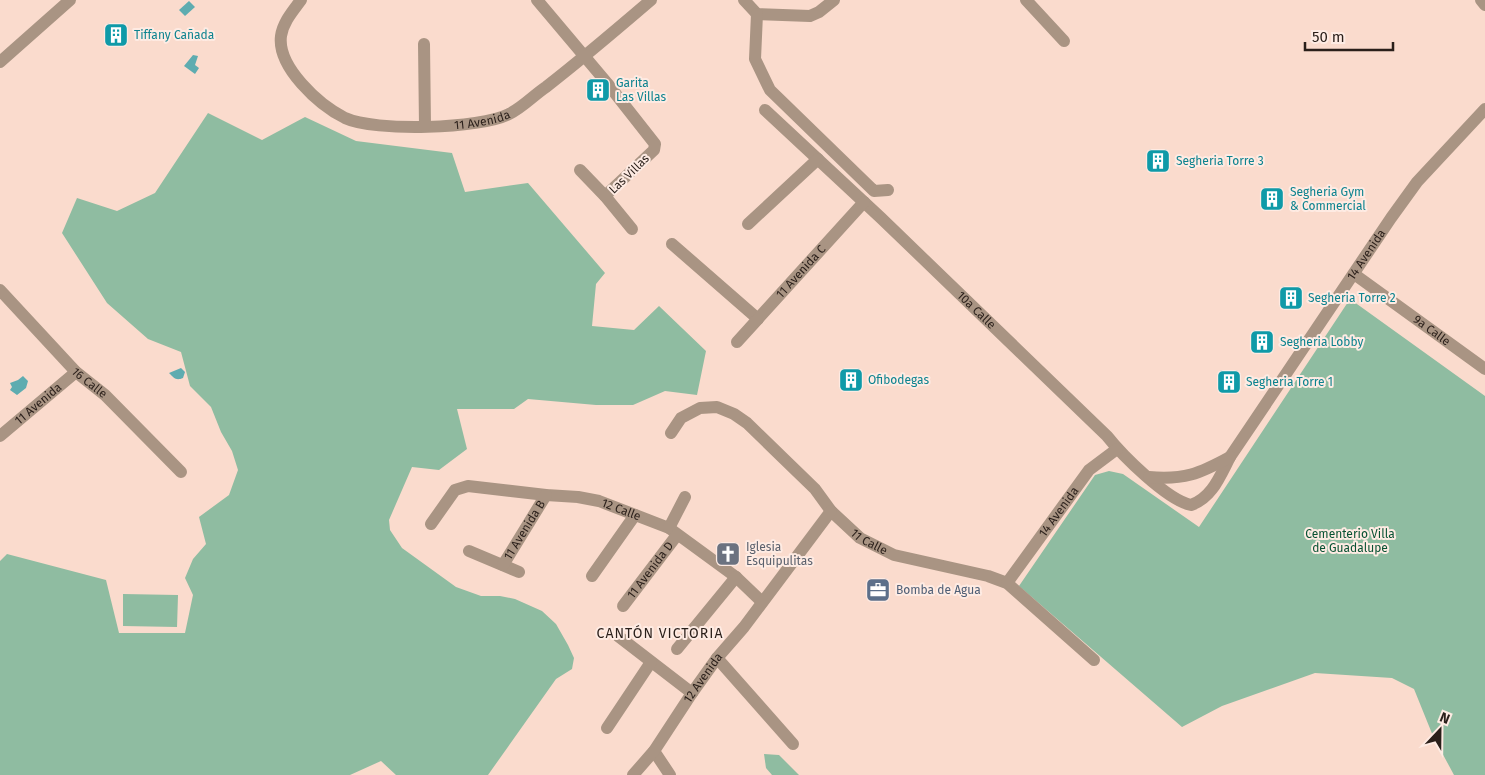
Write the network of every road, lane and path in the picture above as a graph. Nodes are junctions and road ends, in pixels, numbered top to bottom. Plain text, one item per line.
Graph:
1 (70, 0) edge
2 (301, 0) edge
3 (537, 0) edge
4 (651, 0) edge
5 (744, 0) edge
6 (834, 0) edge
7 (1026, 0) edge
8 (1481, 0) edge
9 (1485, 5) edge
10 (757, 14) junction
11 (1064, 41) dead end
12 (424, 44) dead end
13 (2, 57) edge
14 (585, 57) junction
15 (1485, 109) edge
16 (765, 110) dead end
17 (425, 126) junction
18 (818, 159) junction
19 (580, 170) dead end
20 (888, 190) dead end
21 (605, 196) junction
22 (864, 202) junction
23 (748, 224) dead end
24 (632, 229) dead end
25 (672, 244) dead end
26 (1354, 274) junction
27 (0, 290) edge
28 (758, 319) junction
29 (737, 342) dead end
30 (1485, 369) edge
31 (76, 372) junction
32 (671, 433) dead end
33 (0, 436) edge
34 (1117, 449) junction
35 (1230, 457) junction
36 (181, 472) dead end
37 (1149, 478) junction
38 (546, 495) junction
39 (685, 497) dead end
40 (1191, 505) joint
41 (831, 511) junction
42 (635, 515) junction
43 (431, 524) dead end
44 (673, 531) junction
45 (469, 551) dead end
46 (503, 565) junction
47 (519, 572) dead end
48 (592, 576) dead end
49 (736, 577) junction
50 (1007, 583) junction
51 (762, 602) junction
52 (623, 606) dead end
53 (618, 636) dead end
54 (677, 649) dead end
55 (717, 658) junction
56 (1094, 660) dead end
57 (651, 662) junction
58 (692, 693) junction
59 (607, 728) dead end
60 (793, 744) dead end
61 (654, 751) junction
62 (633, 775) edge
63 (670, 775) edge

1 - 13 street
2 - 17 street, 11 Avenida
3 - 14 street
4 - 14 street, 11 Avenida
5 - 10 street
6 - 10 street
7 - 11 street
8 - 9 street
10 - 20 street
12 - 17 street
14 - 17 street, 11 Avenida
14 - 21 street, Las Villas
15 - 26 street, 14 Avenida
16 - 18 street, 10a Calle
18 - 22 street, 10a Calle
18 - 23 street
19 - 21 street, Las Villas
21 - 24 street, Las Villas
22 - 28 street, 11 Avenida C
22 - 34 street, 10a Calle
25 - 28 street
26 - 30 street, 9a Calle
26 - 35 street, 14 Avenida
27 - 31 street, 16 Calle
28 - 29 street, 11 Avenida C
31 - 33 street, 11 Avenida
31 - 36 street, 16 Calle
32 - 41 street, 11 Calle
34 - 37 street, 10a Calle
34 - 50 street, 14 Avenida
35 - 37 street
35 - 40 street, 14 Avenida
37 - 40 street, 10a Calle
38 - 42 street, 12 Calle
38 - 43 street, 12 Calle
38 - 46 street, 11 Avenida B
39 - 44 street, 11 Avenida D
41 - 50 street, 11 Calle
41 - 51 street, 12 Avenida
42 - 44 street, 12 Calle
42 - 48 street
44 - 49 street, 12 Calle
44 - 52 street, 11 Avenida D
45 - 46 street, 11 Avenida B
46 - 47 street, 11 Avenida B
49 - 51 street, 12 Calle
49 - 54 street
50 - 56 street, 11 Calle
51 - 55 street, 12 Avenida
53 - 57 street
55 - 58 street, 12 Avenida
55 - 60 street
57 - 58 street
57 - 59 street
58 - 61 street, 12 Avenida
61 - 62 street, 12 Avenida
61 - 63 street

